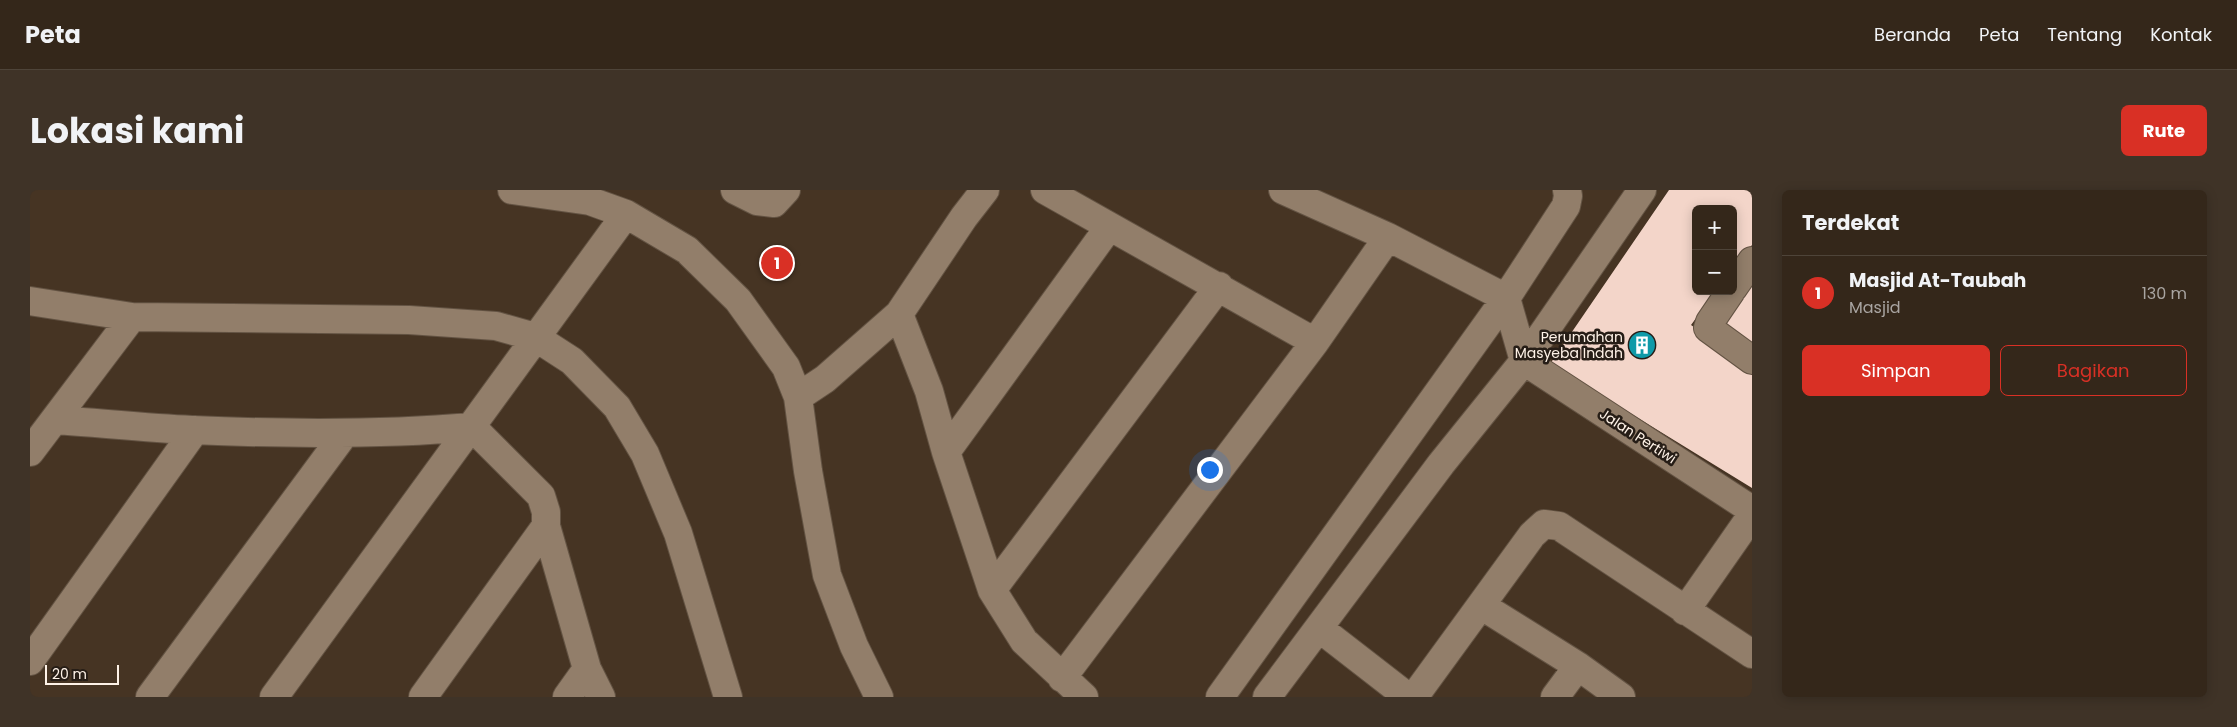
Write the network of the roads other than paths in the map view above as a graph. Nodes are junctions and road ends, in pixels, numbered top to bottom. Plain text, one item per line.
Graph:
1 (512, 190) edge
2 (736, 190) edge
3 (786, 190) edge
4 (985, 190) edge
5 (1045, 190) edge
6 (1283, 190) edge
7 (1567, 190) edge
8 (1642, 190) edge
9 (626, 214) junction
10 (1109, 227) junction
11 (1388, 237) junction
12 (1752, 261) edge
13 (1737, 283) edge
14 (1219, 286) junction
15 (1729, 295) edge
16 (1506, 298) junction
17 (30, 302) edge
18 (899, 314) junction
19 (132, 317) junction
20 (535, 336) junction
21 (1315, 342) junction
22 (1752, 360) edge
23 (1524, 361) junction
24 (798, 398) junction
25 (56, 420) junction
26 (472, 427) junction
27 (195, 430) junction
28 (345, 433) junction
29 (30, 452) edge
30 (946, 452) junction
31 (1752, 510) edge
32 (1752, 515) edge
33 (546, 526) junction
34 (992, 590) junction
35 (1482, 606) junction
36 (1685, 611) junction
37 (1319, 628) junction
38 (1752, 654) edge
39 (30, 661) edge
40 (1578, 666) junction
41 (587, 669) junction
42 (1062, 678) junction
43 (150, 697) edge
44 (274, 697) edge
45 (423, 697) edge
46 (567, 697) edge
47 (601, 697) edge
48 (728, 697) edge
49 (879, 697) edge
50 (1084, 697) edge
51 (1220, 697) edge
52 (1267, 697) edge
53 (1408, 697) edge
54 (1414, 697) edge
55 (1555, 697) edge
56 (1621, 697) edge

1 - 9 street
2 - 3 street
4 - 18 street
5 - 10 street
6 - 11 street
7 - 16 street
8 - 23 street
9 - 20 street
9 - 24 street
10 - 14 street
10 - 30 street
11 - 16 street
11 - 21 street
12 - 13 street
14 - 21 street
14 - 34 street
15 - 22 street
16 - 23 street
16 - 51 street
17 - 19 street
18 - 24 street
18 - 30 street
19 - 20 street
19 - 25 street
20 - 26 street
20 - 48 street
21 - 42 street
23 - 31 street, Jalan Pertiwi
23 - 37 street
24 - 49 street
25 - 27 street
25 - 29 street
26 - 28 street
26 - 33 street
26 - 44 street
27 - 28 street
27 - 39 street
28 - 43 street
30 - 34 street
32 - 36 street
33 - 41 street
33 - 45 street
34 - 42 street
35 - 36 street
35 - 40 street
35 - 54 street
36 - 38 street
37 - 52 street
37 - 53 street
40 - 55 street
40 - 56 street
41 - 46 street
41 - 47 street
42 - 50 street

